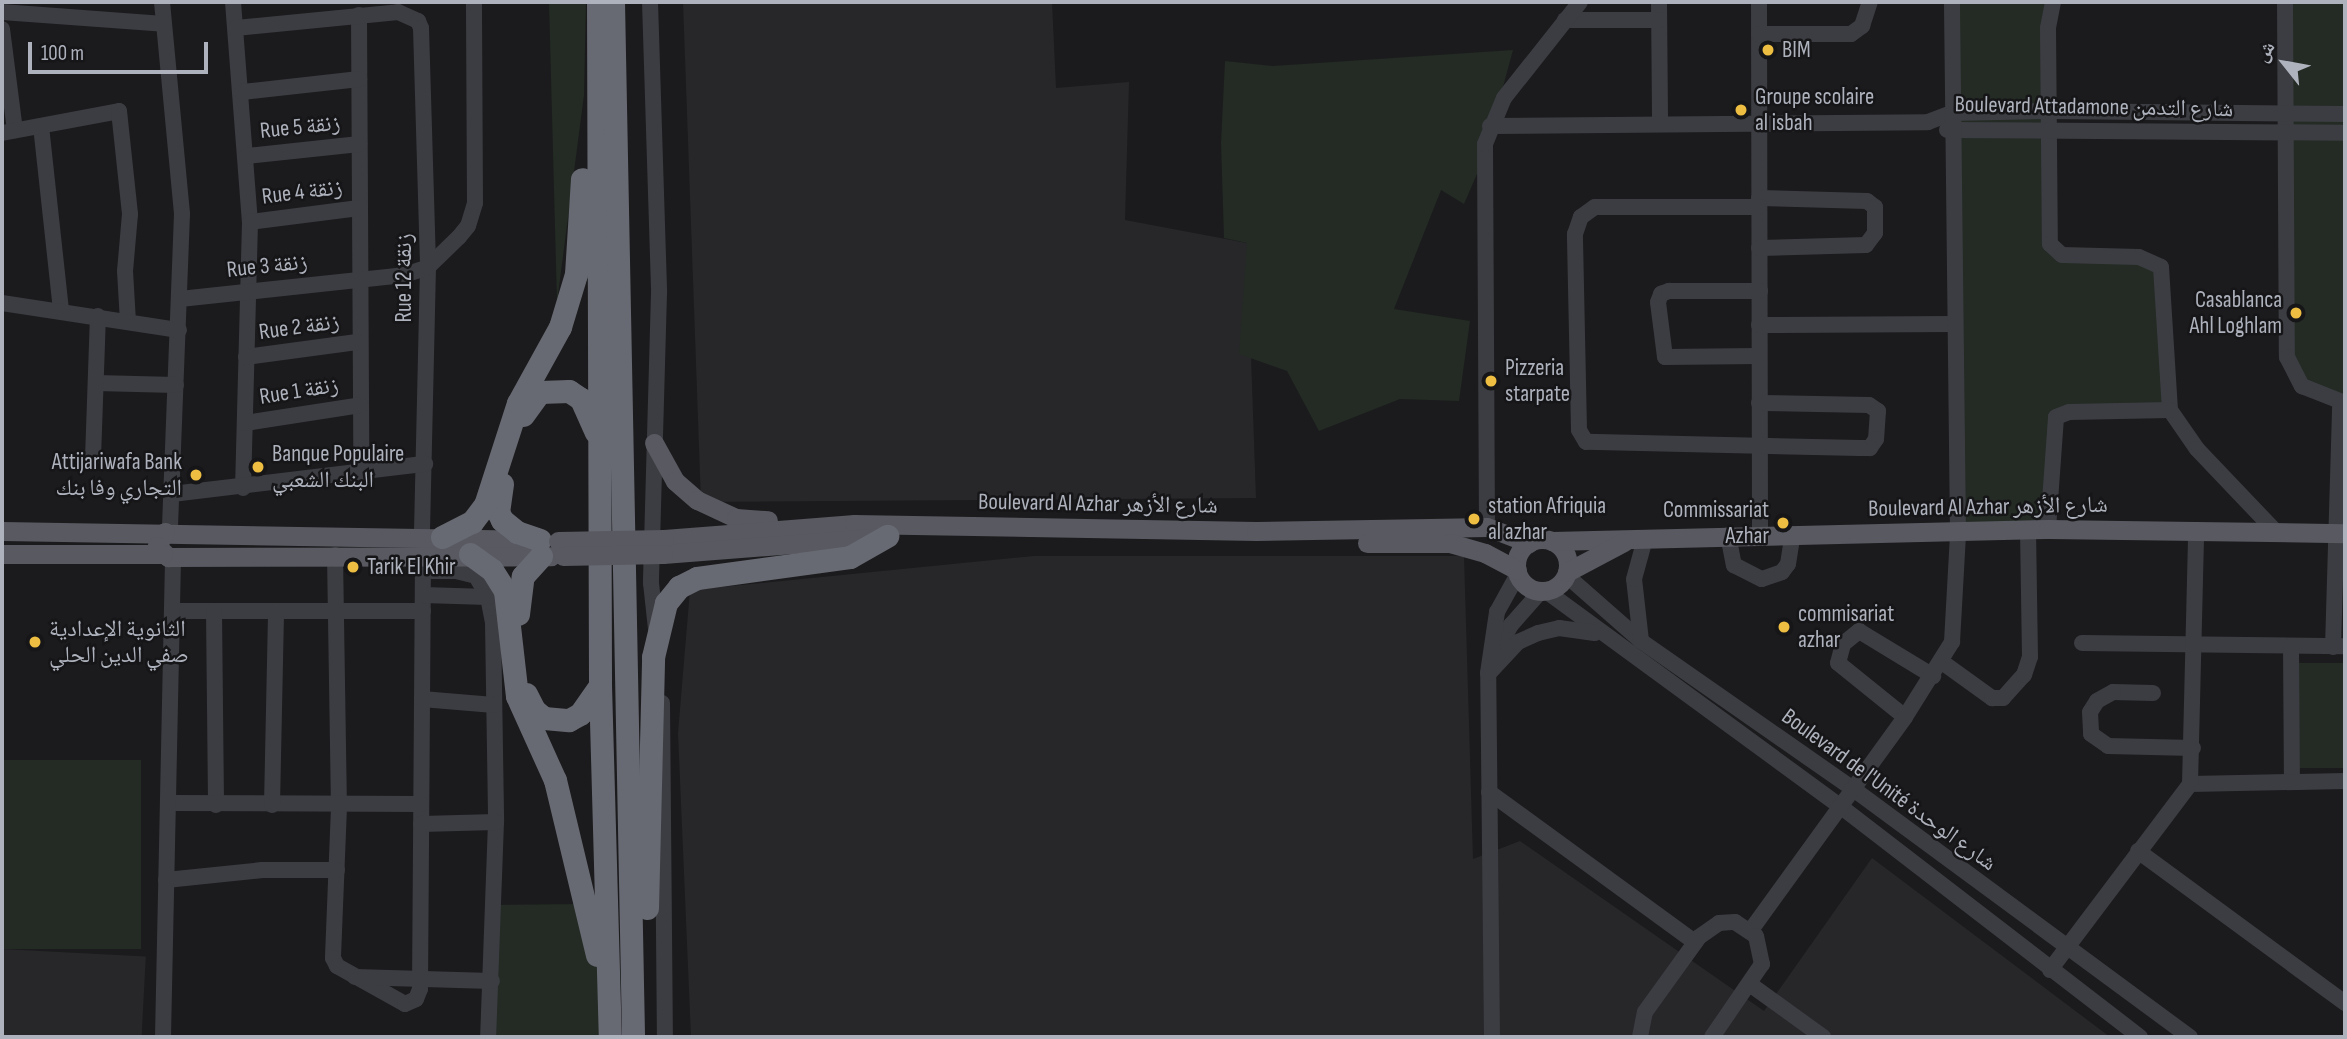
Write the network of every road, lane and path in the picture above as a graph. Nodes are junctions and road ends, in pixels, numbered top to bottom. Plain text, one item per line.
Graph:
1 (162, 2) edge
2 (233, 2) edge
3 (474, 2) edge
4 (650, 2) edge
5 (1580, 2) edge
6 (1658, 2) edge
7 (1759, 2) edge
8 (1870, 2) edge
9 (1952, 2) edge
10 (2053, 2) edge
11 (2285, 2) edge
12 (603, 7) edge
13 (2, 12) edge
14 (359, 15) junction
15 (1565, 20) junction
16 (1659, 20) junction
17 (164, 24) junction
18 (236, 28) junction
19 (2, 29) edge
20 (1759, 34) junction
21 (6, 76) edge
22 (359, 79) junction
23 (242, 92) junction
24 (2050, 111) junction
25 (2286, 112) junction
26 (1952, 113) junction
27 (2345, 114) edge
28 (1928, 122) junction
29 (1759, 123) junction
30 (1660, 124) junction
31 (41, 126) junction
32 (1490, 126) junction
33 (2051, 130) junction
34 (9, 131) edge
35 (2285, 132) junction
36 (1954, 133) junction
37 (2345, 133) edge
38 (359, 144) junction
39 (247, 156) junction
40 (1759, 203) junction
41 (359, 208) junction
42 (250, 222) junction
43 (1759, 248) junction
44 (428, 267) junction
45 (360, 279) junction
46 (249, 290) junction
47 (1760, 291) junction
48 (180, 299) junction
49 (2, 303) edge
50 (61, 310) junction
51 (98, 316) junction
52 (128, 321) junction
53 (1953, 324) junction
54 (1759, 325) junction
55 (179, 330) junction
56 (357, 342) junction
57 (1758, 356) junction
58 (246, 357) junction
59 (96, 383) junction
60 (176, 385) junction
61 (1759, 403) junction
62 (2343, 404) edge
63 (360, 405) junction
64 (2170, 410) junction
65 (245, 423) junction
66 (653, 443) junction
67 (1760, 445) junction
68 (601, 448) junction
69 (93, 458) dead end
70 (425, 464) junction
71 (361, 473) junction
72 (243, 488) junction
73 (172, 494) junction
74 (922, 525) junction
75 (1487, 527) junction
76 (2048, 529) junction
77 (2, 531) edge
78 (2028, 531) junction
79 (2196, 531) junction
80 (2275, 531) junction
81 (2342, 533) edge
82 (1760, 534) junction
83 (1793, 534) junction
84 (1958, 534) junction
85 (1728, 535) junction
86 (887, 537) junction
87 (1638, 539) junction
88 (1552, 541) junction
89 (1529, 543) junction
90 (171, 544) junction
91 (469, 547) junction
92 (663, 547) junction
93 (550, 548) junction
94 (428, 550) junction
95 (2, 554) edge
96 (335, 555) junction
97 (1517, 572) junction
98 (1566, 574) junction
99 (1543, 591) junction
100 (488, 597) junction
101 (423, 603) junction
102 (336, 610) junction
103 (173, 611) junction
104 (214, 611) junction
105 (276, 611) junction
106 (657, 635) junction
107 (1602, 635) junction
108 (1642, 641) junction
109 (2082, 643) dead end
110 (2196, 644) junction
111 (2291, 646) junction
112 (2339, 646) edge
113 (1489, 669) junction
114 (1937, 669) junction
115 (600, 685) junction
116 (2153, 694) dead end
117 (422, 699) junction
118 (494, 705) junction
119 (1905, 717) junction
120 (2193, 748) junction
121 (2345, 781) edge
122 (2292, 782) junction
123 (2190, 784) junction
124 (1852, 788) junction
125 (1489, 792) junction
126 (168, 803) junction
127 (421, 804) junction
128 (216, 805) junction
129 (272, 806) junction
130 (1840, 806) junction
131 (339, 807) junction
132 (496, 822) junction
133 (421, 824) junction
134 (2138, 851) junction
135 (337, 870) junction
136 (166, 880) junction
137 (1751, 930) junction
138 (1695, 942) junction
139 (2066, 947) junction
140 (2050, 970) junction
141 (355, 977) junction
142 (420, 978) junction
143 (492, 981) junction
144 (1751, 985) junction
145 (2345, 1003) edge
146 (633, 1030) edge
147 (163, 1037) edge
148 (488, 1037) edge
149 (604, 1037) edge
150 (610, 1037) edge
151 (665, 1037) edge
152 (1492, 1037) edge
153 (1640, 1037) edge
154 (1712, 1037) edge
155 (1823, 1037) edge
156 (2140, 1037) edge
157 (2190, 1037) edge

1 - 17 street
2 - 18 street
3 - 44 street
4 - 66 street
5 - 15 street
6 - 16 street
7 - 20 street
8 - 20 street
9 - 26 street
10 - 24 street
11 - 25 street
12 - 68 highway
12 - 94 highway
12 - 146 highway
13 - 17 street
14 - 18 street
14 - 22 street
14 - 44 street, Rue 12 زنقة
15 - 16 street
15 - 32 street
16 - 30 street
17 - 48 street
18 - 23 street
19 - 21 street
20 - 29 street
21 - 34 street
22 - 23 street
22 - 38 street
23 - 39 street
24 - 25 street, Boulevard Attadamone شارع التدمن
24 - 26 street, Boulevard Attadamone شارع التدمن
24 - 33 street
25 - 27 street, Boulevard Attadamone شارع التدمن
25 - 35 street
26 - 28 street, Boulevard Attadamone شارع التدمن
26 - 36 street
28 - 29 street, Boulevard Attadamone شارع التدمن
28 - 36 street, Boulevard Attadamone شارع التدمن
29 - 30 street, Boulevard Attadamone شارع التدمن
29 - 40 street
30 - 32 street, Boulevard Attadamone شارع التدمن
31 - 34 street
31 - 50 street
31 - 52 street
32 - 75 street
33 - 35 street, Boulevard Attadamone شارع التدمن
33 - 36 street, Boulevard Attadamone شارع التدمن
33 - 64 street
35 - 37 street, Boulevard Attadamone شارع التدمن
35 - 62 street
36 - 53 street
38 - 39 street, Rue 5 زنقة
38 - 41 street
39 - 42 street
40 - 43 street
40 - 43 street
40 - 67 street
41 - 42 street, Rue 4 زنقة
41 - 45 street
42 - 46 street
43 - 47 street
44 - 45 street, Rue 3 زنقة
44 - 70 street, Rue 12 زنقة
45 - 46 street, Rue 3 زنقة
45 - 56 street
46 - 48 street, Rue 3 زنقة
46 - 58 street
47 - 54 street
47 - 57 street
48 - 55 street
49 - 50 street
50 - 51 street
51 - 52 street
51 - 59 street
52 - 55 street
53 - 54 street
53 - 84 street
54 - 57 street
55 - 60 street
56 - 58 street, Rue 2 زنقة
56 - 63 street
57 - 61 street
58 - 65 street
59 - 60 street
59 - 69 street
60 - 73 street
61 - 67 street
61 - 67 street
62 - 81 street
63 - 65 street, Rue 1 زنقة
63 - 71 street
64 - 76 street
64 - 80 street
65 - 72 street
66 - 74 main road
66 - 106 street
67 - 82 street
68 - 93 highway
68 - 115 highway
70 - 71 street
70 - 94 street, Rue 12 زنقة
71 - 72 street
72 - 73 street
73 - 90 street
74 - 75 main road, Boulevard Al Azhar شارع الأزهر
74 - 92 main road, Boulevard Al Azhar شارع الأزهر
75 - 89 main road, Boulevard Al Azhar شارع الأزهر
76 - 78 main road, Boulevard Al Azhar شارع الأزهر
76 - 79 main road, Boulevard Al Azhar شارع الأزهر
77 - 90 main road
78 - 84 main road, Boulevard Al Azhar شارع الأزهر
78 - 114 street
79 - 80 main road, Boulevard Al Azhar شارع الأزهر
79 - 110 street
80 - 81 main road, Boulevard Al Azhar شارع الأزهر
81 - 112 street
82 - 83 main road, Boulevard Al Azhar شارع الأزهر
82 - 85 main road, Boulevard Al Azhar شارع الأزهر
83 - 84 main road, Boulevard Al Azhar شارع الأزهر
83 - 85 street
84 - 114 street
85 - 87 main road, Boulevard Al Azhar شارع الأزهر
86 - 92 main road, Boulevard Al Azhar شارع الأزهر
86 - 97 main road, Boulevard Al Azhar شارع الأزهر
86 - 106 highway
87 - 88 main road, Boulevard Al Azhar شارع الأزهر
87 - 98 main road, Boulevard Al Azhar شارع الأزهر
87 - 108 street
88 - 89 main road
88 - 98 main road
89 - 97 main road
90 - 94 main road
90 - 95 main road
90 - 96 main road
90 - 103 street
91 - 93 main road
91 - 94 main road
91 - 149 highway
92 - 93 main road, bridge
93 - 115 highway
94 - 96 main road
94 - 100 street
94 - 101 street, Rue 12 زنقة
96 - 102 street
97 - 99 main road
97 - 113 street
98 - 99 main road
98 - 108 street, Boulevard de l'Unité شارع الوحدة
99 - 107 street, Boulevard de l'Unité شارع الوحدة
99 - 113 street
100 - 101 street
100 - 118 street
101 - 102 street
101 - 117 street, Rue 12 زنقة
102 - 105 street
102 - 131 street
103 - 104 street
103 - 126 street
104 - 105 street
104 - 128 street
105 - 129 street
106 - 146 highway
106 - 151 street
107 - 113 street
107 - 130 street, Boulevard de l'Unité شارع الوحدة
108 - 124 street, Boulevard de l'Unité شارع الوحدة
109 - 110 street
110 - 111 street
110 - 120 street
111 - 112 street
111 - 122 street
113 - 125 street
114 - 119 street
114 - 119 street
115 - 150 highway
116 - 120 street
117 - 118 street
117 - 127 street, Rue 12 زنقة
118 - 132 street
119 - 124 street
120 - 123 street
121 - 122 street
122 - 123 street
123 - 134 street
124 - 130 street
124 - 139 street, Boulevard de l'Unité شارع الوحدة
125 - 138 street
125 - 152 street
126 - 128 street
126 - 136 street
127 - 131 street
127 - 133 street, Rue 12 زنقة
128 - 129 street
129 - 131 street
130 - 137 street
130 - 140 street, Boulevard de l'Unité شارع الوحدة
131 - 135 street
132 - 133 street
132 - 143 street
133 - 142 street, Rue 12 زنقة
134 - 139 street
134 - 145 street
135 - 136 street
135 - 141 street
136 - 147 street
137 - 138 street
137 - 144 street
138 - 153 street
139 - 140 street
139 - 157 street, Boulevard de l'Unité شارع الوحدة
140 - 156 street, Boulevard de l'Unité شارع الوحدة
141 - 142 street
141 - 142 street
142 - 143 street
143 - 148 street
144 - 154 street
144 - 155 street

